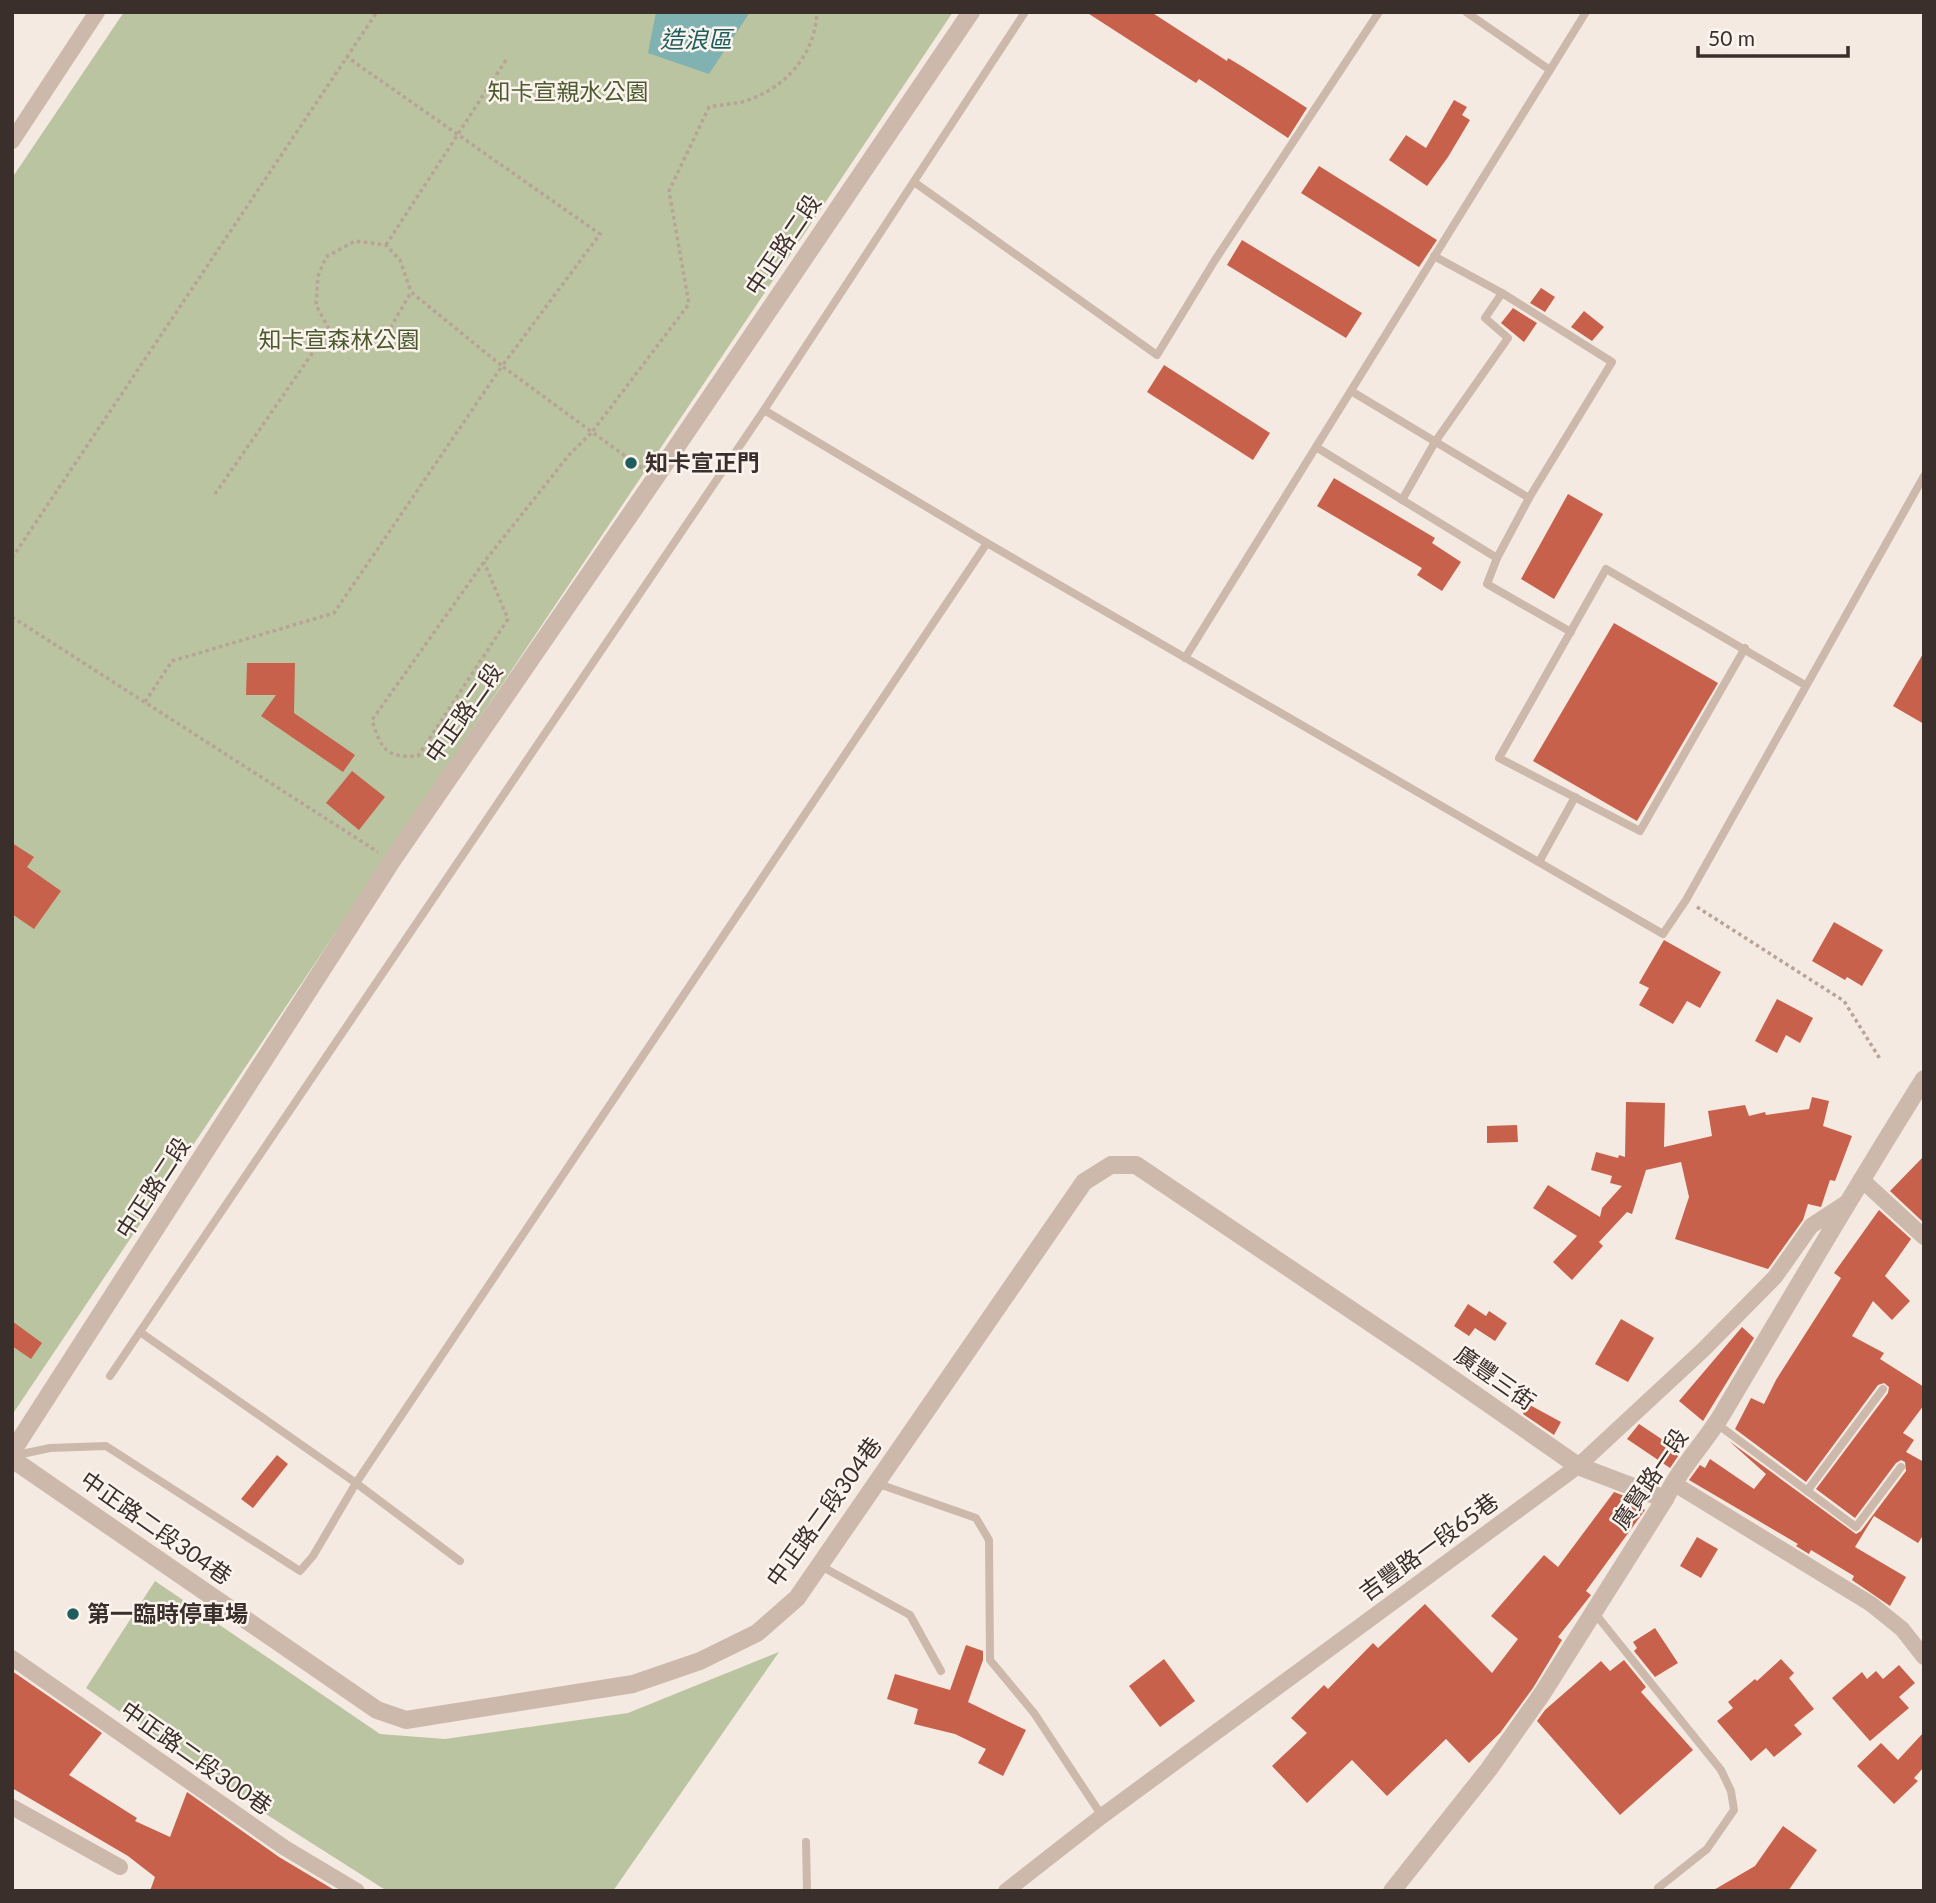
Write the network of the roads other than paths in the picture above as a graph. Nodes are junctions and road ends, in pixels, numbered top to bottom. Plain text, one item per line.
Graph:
1 (97, 12) edge
2 (971, 12) edge
3 (1026, 12) edge
4 (1379, 12) edge
5 (1466, 12) edge
6 (1586, 12) edge
7 (1550, 70) junction
8 (12, 141) edge
9 (914, 182) junction
10 (1434, 256) junction
11 (1502, 293) junction
12 (1351, 391) junction
13 (764, 410) junction
14 (1435, 442) junction
15 (1316, 447) junction
16 (1924, 476) edge
17 (1529, 498) junction
18 (1402, 500) junction
19 (987, 543) junction
20 (1497, 558) junction
21 (1571, 632) junction
22 (1745, 648) junction
23 (1185, 658) junction
24 (1805, 685) junction
25 (1575, 797) junction
26 (1539, 862) junction
27 (1924, 1079) edge
28 (1861, 1179) junction
29 (1846, 1203) junction
30 (1924, 1237) edge
31 (1306, 1280) joint
32 (140, 1332) junction
33 (110, 1376) dead end
34 (1883, 1389) dead end
35 (1717, 1424) junction
36 (12, 1456) edge
37 (1577, 1465) junction
38 (1901, 1467) dead end
39 (356, 1483) junction
40 (876, 1483) junction
41 (1669, 1491) junction
42 (1807, 1491) junction
43 (460, 1562) dead end
44 (819, 1565) junction
45 (1593, 1611) junction
46 (1924, 1657) edge
47 (12, 1658) edge
48 (941, 1671) dead end
49 (12, 1807) edge
50 (1102, 1816) junction
51 (806, 1842) dead end
52 (120, 1867) dead end
53 (1658, 1888) dead end
54 (357, 1891) edge
55 (807, 1891) edge
56 (1006, 1891) edge
57 (1392, 1891) edge

1 - 8 street
2 - 36 street, 中正路二段
3 - 9 lane
4 - 9 lane
5 - 7 lane
6 - 7 lane
7 - 10 lane
9 - 13 lane
10 - 11 lane
10 - 12 lane
11 - 14 lane
11 - 17 lane
12 - 14 lane
12 - 15 lane
13 - 19 lane
13 - 32 lane
14 - 17 lane
14 - 18 lane
15 - 18 lane
15 - 23 lane
16 - 24 lane
17 - 20 lane
18 - 20 lane
19 - 23 lane
19 - 39 lane
20 - 21 lane
21 - 22 lane
21 - 25 lane
22 - 24 lane
22 - 25 lane
23 - 26 lane
24 - 26 lane
25 - 26 lane
27 - 28 street, 廣賢路一段
28 - 29 street, 廣賢路一段
28 - 30 street
29 - 35 street, 廣賢路一段
29 - 37 street, 吉豐路一段65巷
31 - 37 street, 廣豐三街
31 - 40 street, 中正路二段304巷
32 - 33 lane
32 - 39 lane
34 - 42 lane
35 - 41 street, 廣賢路一段
35 - 42 lane
36 - 39 lane
36 - 44 street, 中正路二段304巷
37 - 41 street, 廣豐三街
37 - 50 street, 吉豐路一段65巷
38 - 42 lane
39 - 43 lane
40 - 44 street, 中正路二段304巷
40 - 50 lane
41 - 45 street, 廣賢路一段
41 - 46 street, 廣豐三街
44 - 48 lane
45 - 53 lane
45 - 57 street, 廣賢路一段
47 - 54 street, 中正路二段300巷
49 - 52 street
50 - 56 street, 吉豐路一段65巷
51 - 55 lane

